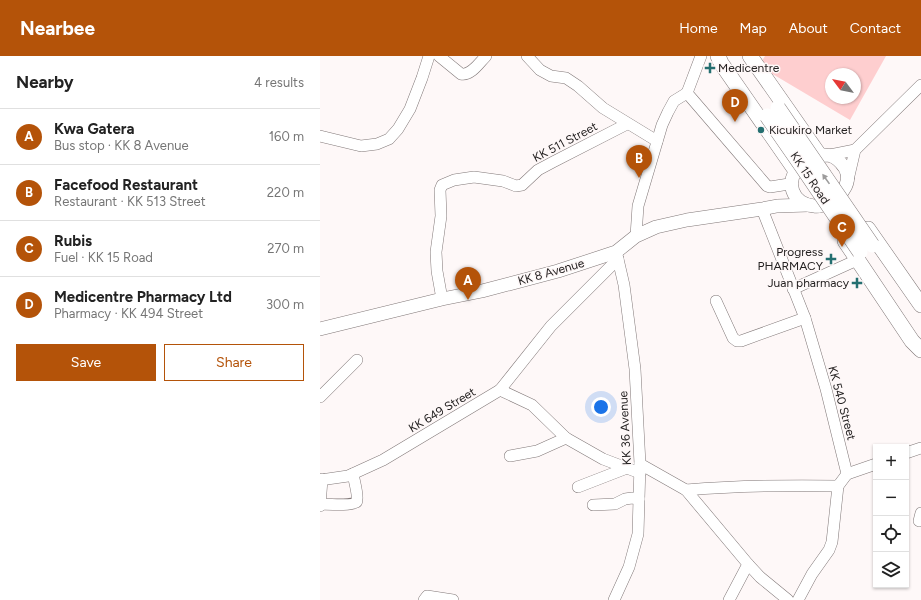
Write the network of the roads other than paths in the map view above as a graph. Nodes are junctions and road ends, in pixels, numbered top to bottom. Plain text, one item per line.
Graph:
1 (429, 56) edge
2 (439, 56) edge
3 (486, 56) edge
4 (527, 56) edge
5 (701, 56) edge
6 (718, 56) edge
7 (724, 56) edge
8 (742, 56) edge
9 (750, 56) edge
10 (921, 85) edge
11 (687, 93) junction
12 (773, 112) junction
13 (627, 124) junction
14 (320, 136) edge
15 (657, 142) junction
16 (855, 150) junction
17 (825, 155) junction
18 (792, 179) junction
19 (845, 187) junction
20 (814, 205) junction
21 (777, 206) junction
22 (762, 209) junction
23 (636, 236) junction
24 (863, 253) junction
25 (617, 255) junction
26 (793, 289) junction
27 (442, 299) junction
28 (716, 301) dead end
29 (921, 305) edge
30 (921, 317) edge
31 (805, 318) junction
32 (320, 329) edge
33 (921, 342) edge
34 (921, 350) edge
35 (358, 360) dead end
36 (500, 390) junction
37 (320, 397) edge
38 (566, 438) junction
39 (920, 448) edge
40 (909, 452) edge
41 (510, 456) dead end
42 (921, 460) edge
43 (873, 465) edge
44 (627, 468) junction
45 (640, 468) junction
46 (353, 474) junction
47 (847, 474) junction
48 (321, 480) edge
49 (838, 486) junction
50 (578, 487) dead end
51 (686, 490) junction
52 (639, 499) junction
53 (320, 505) edge
54 (593, 505) dead end
55 (748, 564) junction
56 (424, 600) edge
57 (453, 600) edge
58 (614, 600) edge
59 (729, 600) edge
60 (788, 600) edge
61 (798, 600) edge

1 - 14 street
2 - 3 street
4 - 13 street
5 - 11 street
6 - 18 highway
7 - 12 highway, KK 15 Road
8 - 12 highway, KK 15 Road
9 - 17 highway
10 - 16 street
11 - 15 street
11 - 18 street
12 - 24 highway, KK 15 Road, bridge
13 - 15 street
13 - 27 street, KK 511 Street
15 - 23 street
16 - 17 street
16 - 19 street
17 - 18 main road
17 - 19 main road
18 - 20 main road
18 - 21 main road
19 - 20 main road
19 - 29 highway
20 - 21 main road, KK 8 Avenue
20 - 24 highway
21 - 22 main road, KK 8 Avenue
22 - 23 main road, KK 8 Avenue
22 - 26 street, KK 540 Street
23 - 25 main road, KK 8 Avenue
24 - 26 street
24 - 30 highway, KK 15 Road
24 - 33 highway, KK 15 Road
24 - 34 highway
25 - 27 main road, KK 8 Avenue
25 - 36 street
25 - 45 street, KK 36 Avenue
26 - 31 street, KK 540 Street
27 - 32 main road, KK 8 Avenue
28 - 31 street
31 - 47 street, KK 540 Street
35 - 37 street
36 - 38 street
36 - 46 street, KK 649 Street
38 - 41 street
38 - 44 street
39 - 40 street
39 - 42 street
43 - 47 street
44 - 45 street
44 - 50 street
45 - 51 street
45 - 52 street, KK 36 Avenue
46 - 48 street, KK 649 Street
46 - 53 street
47 - 49 street
48 - 53 street
49 - 51 street
49 - 61 street
51 - 55 street
52 - 54 street
52 - 58 street, KK 36 Avenue
55 - 59 street
55 - 60 street
56 - 57 street

